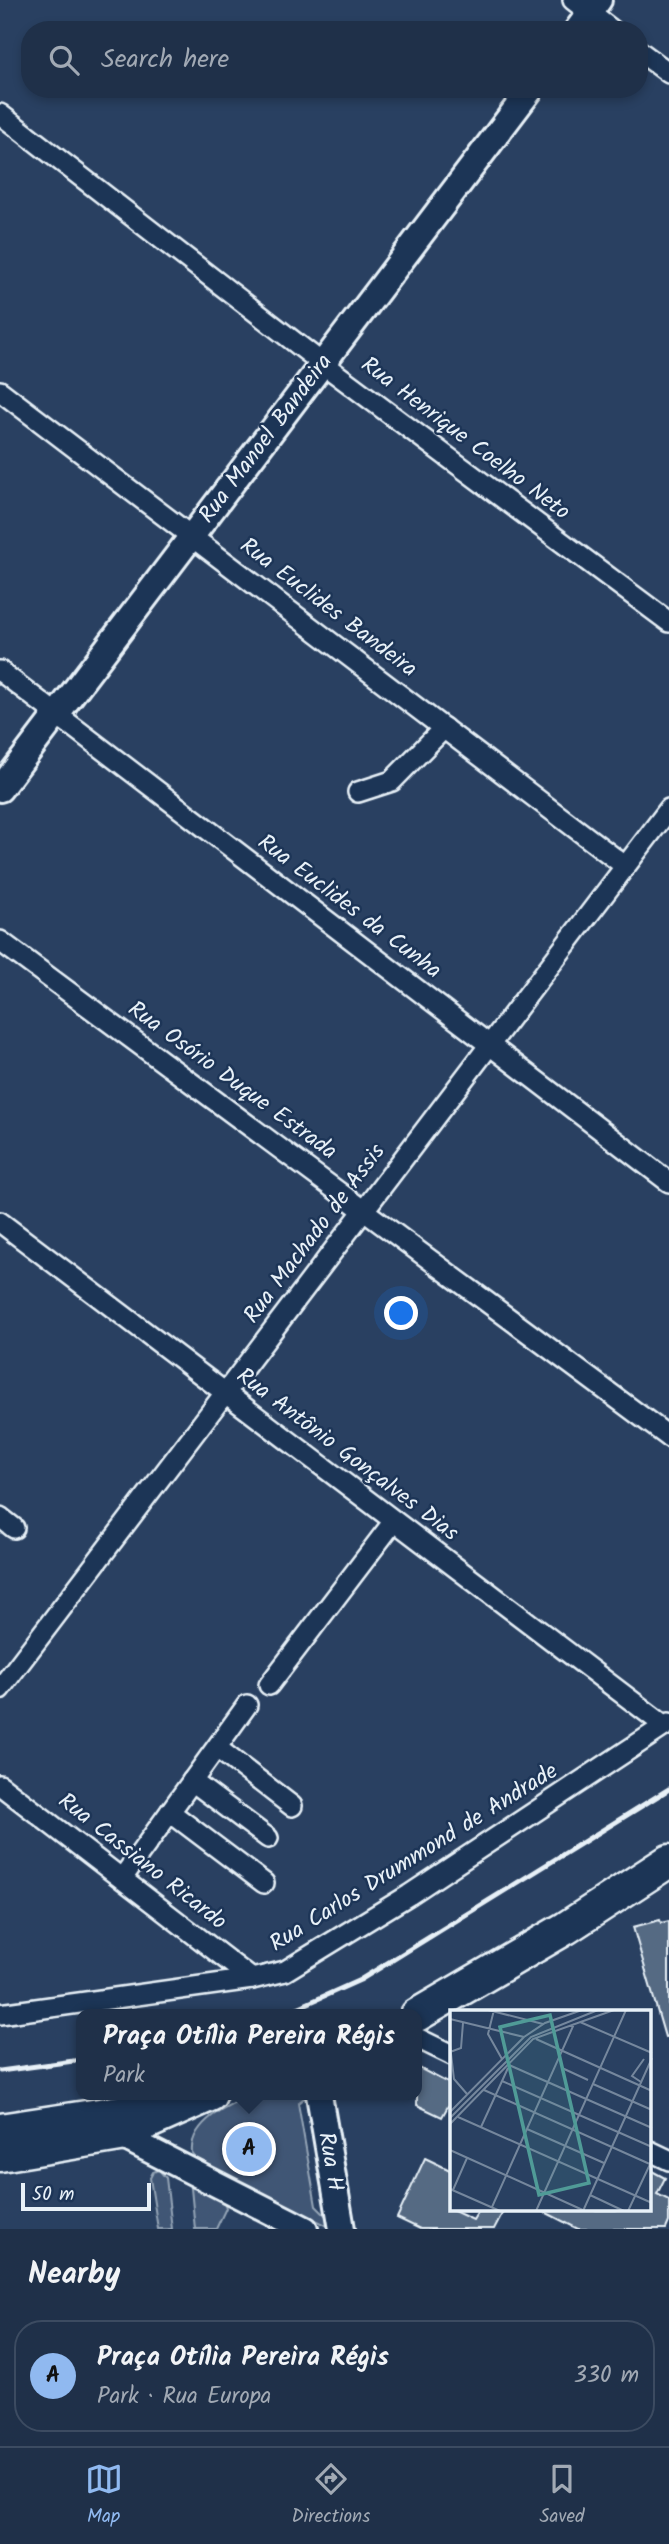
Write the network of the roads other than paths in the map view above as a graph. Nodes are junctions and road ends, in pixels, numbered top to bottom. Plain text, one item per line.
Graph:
1 (584, 11) edge
2 (599, 21) edge
3 (648, 58) edge
4 (669, 73) edge
5 (524, 98) edge
6 (0, 114) edge
7 (323, 364) junction
8 (0, 391) edge
9 (193, 535) junction
10 (669, 622) edge
11 (0, 671) edge
12 (56, 714) junction
13 (444, 727) junction
14 (0, 789) edge
15 (358, 792) dead end
16 (669, 808) edge
17 (625, 866) junction
18 (0, 941) edge
19 (489, 1045) junction
20 (669, 1182) edge
21 (365, 1209) junction
22 (3, 1229) edge
23 (225, 1393) junction
24 (669, 1437) edge
25 (394, 1521) junction
26 (269, 1685) dead end
27 (0, 1689) edge
28 (247, 1705) dead end
29 (667, 1724) edge
30 (217, 1748) junction
31 (192, 1781) junction
32 (0, 1785) edge
33 (292, 1806) dead end
34 (170, 1812) junction
35 (268, 1838) dead end
36 (669, 1861) edge
37 (123, 1877) junction
38 (264, 1883) dead end
39 (252, 1979) junction
40 (422, 2012) edge
41 (0, 2014) edge
42 (422, 2040) edge
43 (450, 2054) edge
44 (187, 2100) edge
45 (195, 2100) edge
46 (320, 2100) edge
47 (0, 2130) edge
48 (120, 2135) junction
49 (652, 2152) edge
50 (0, 2154) edge
51 (669, 2160) edge
52 (305, 2229) edge
53 (342, 2229) edge

1 - 2 street
3 - 4 street
5 - 7 street, Rua Manoel Bandeira
6 - 7 street, Rua Henrique Coelho Neto
7 - 9 street, Rua Manoel Bandeira
7 - 10 street, Rua Henrique Coelho Neto
8 - 9 street, Rua Euclides Bandeira
9 - 12 street, Rua Manoel Bandeira
9 - 13 street, Rua Euclides Bandeira
11 - 12 street, Rua Euclides da Cunha
12 - 14 street, Rua Manoel Bandeira
12 - 19 street, Rua Euclides da Cunha
13 - 15 street
13 - 17 street, Rua Euclides Bandeira
16 - 17 street, Rua Machado de Assis
17 - 19 street, Rua Machado de Assis
18 - 21 street, Rua Osório Duque Estrada
19 - 20 street, Rua Euclides da Cunha
19 - 21 street, Rua Machado de Assis
21 - 23 street, Rua Machado de Assis
21 - 24 street, Rua Osório Duque Estrada
22 - 23 street, Rua Antônio Gonçalves Dias
23 - 25 street, Rua Antônio Gonçalves Dias
23 - 27 street, Rua Machado de Assis
25 - 26 street
25 - 29 street, Rua Antônio Gonçalves Dias
28 - 30 street
29 - 39 street, Rua Carlos Drummond de Andrade
30 - 31 street
30 - 33 street
31 - 34 street
31 - 35 street
32 - 37 street, Rua Cassiano Ricardo
34 - 37 street
34 - 38 street
36 - 40 main road
37 - 39 street, Rua Cassiano Ricardo
39 - 41 street, Rua Carlos Drummond de Andrade
42 - 43 street
44 - 47 main road
45 - 48 main road
46 - 53 street, Rua H
48 - 50 main road
48 - 52 street
49 - 51 street

